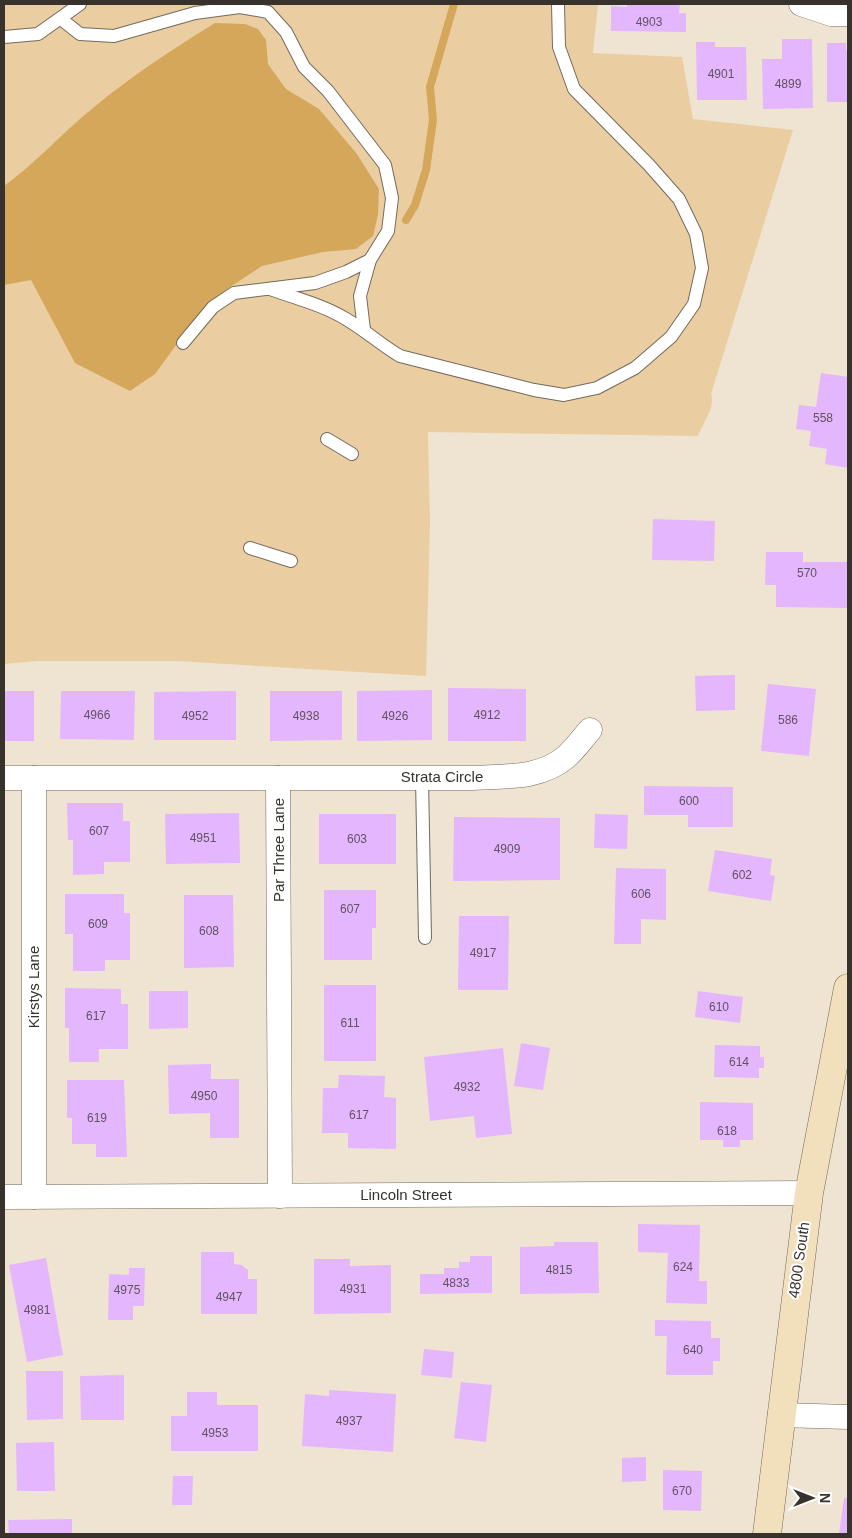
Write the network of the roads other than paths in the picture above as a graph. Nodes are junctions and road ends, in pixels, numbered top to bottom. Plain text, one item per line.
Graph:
1 (80, 4) edge
2 (558, 4) edge
3 (801, 4) edge
4 (848, 14) edge
5 (61, 20) junction
6 (4, 37) edge
7 (370, 260) junction
8 (270, 289) junction
9 (364, 330) junction
10 (183, 343) dead end
11 (327, 439) dead end
12 (352, 454) dead end
13 (250, 548) dead end
14 (291, 561) dead end
15 (590, 730) dead end
16 (4, 778) edge
17 (34, 778) junction
18 (278, 778) junction
19 (422, 778) junction
20 (425, 938) dead end
21 (848, 988) edge
22 (808, 1194) junction
23 (280, 1196) junction
24 (4, 1197) edge
25 (34, 1197) junction
26 (780, 1415) junction
27 (848, 1417) edge
28 (767, 1534) edge

1 - 5 lane
2 - 9 lane
3 - 4 street
5 - 6 lane
5 - 7 lane
7 - 8 lane
7 - 9 lane
8 - 9 lane
8 - 10 lane
11 - 12 lane
13 - 14 lane
15 - 19 street, Strata Circle
16 - 17 street, Par Three Lane
17 - 18 street, Par Three Lane
17 - 25 street, Kirstys Lane
18 - 19 street, Strata Circle
18 - 23 street, Par Three Lane
19 - 20 lane
21 - 22 street, 4800 South
22 - 23 street, Lincoln Street
22 - 26 street, 4800 South
23 - 25 street, Lincoln Street
24 - 25 street, Lincoln Street
26 - 27 street
26 - 28 street, 4800 South

